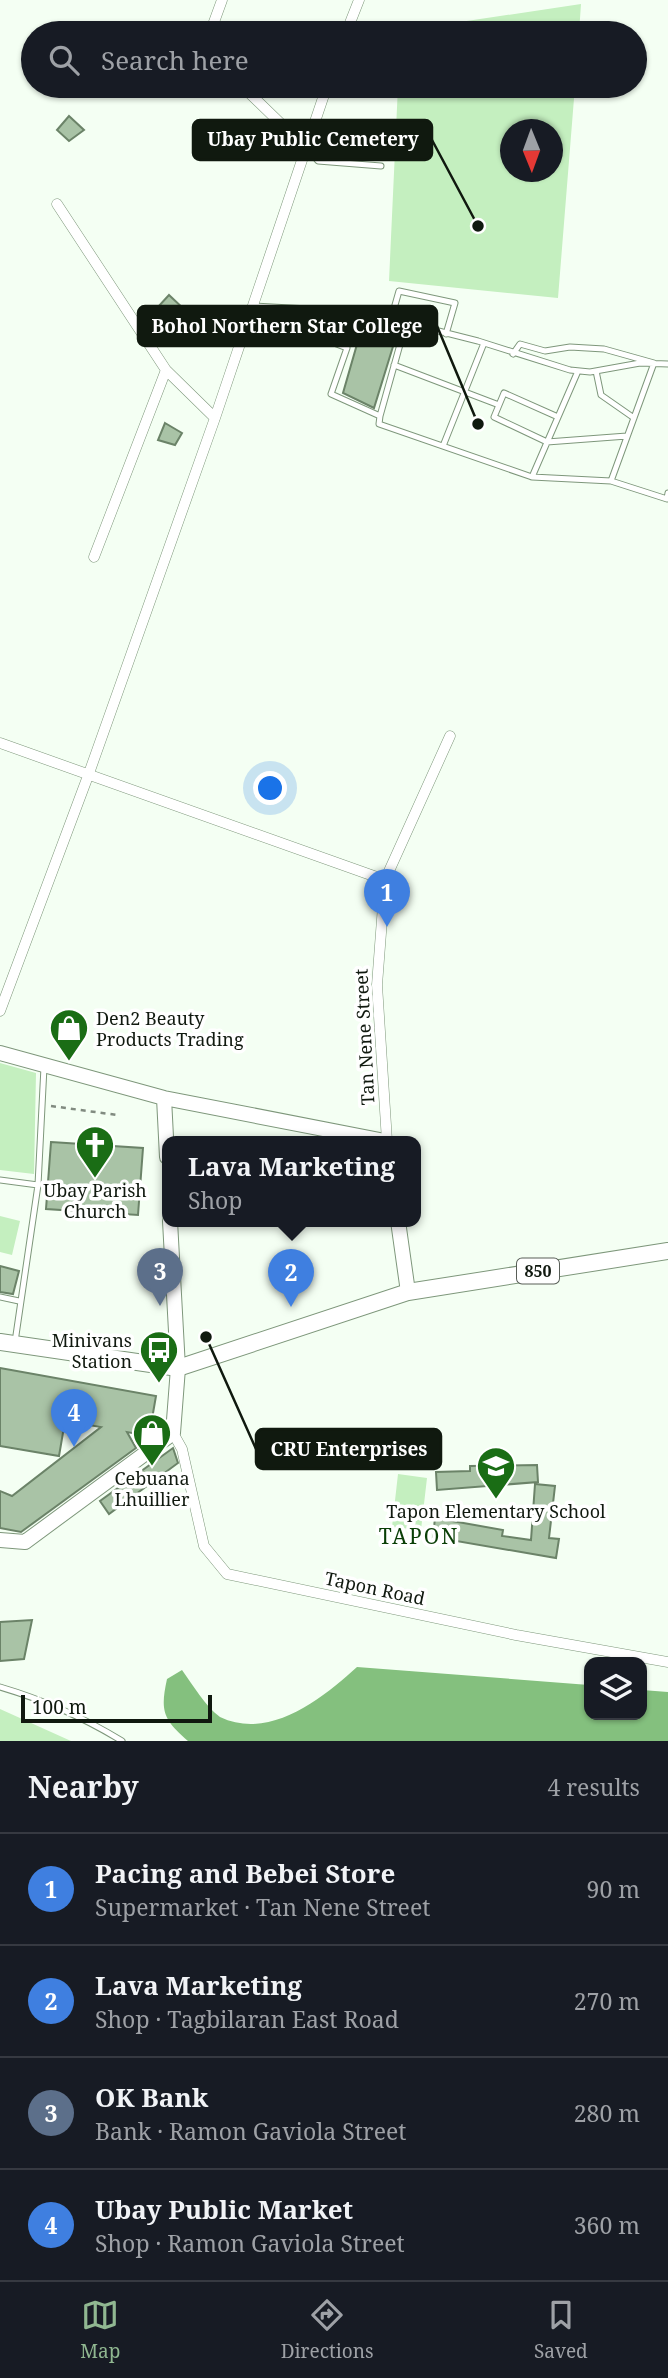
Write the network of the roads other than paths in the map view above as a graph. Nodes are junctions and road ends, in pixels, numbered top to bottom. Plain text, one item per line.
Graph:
1 (222, 0) edge
2 (359, 0) edge
3 (214, 21) edge
4 (351, 21) edge
5 (255, 98) edge
6 (323, 98) edge
7 (305, 146) junction
8 (381, 166) dead end
9 (57, 204) dead end
10 (251, 308) junction
11 (355, 312) junction
12 (391, 319) junction
13 (406, 323) junction
14 (446, 334) junction
15 (335, 343) junction
16 (484, 343) junction
17 (513, 354) junction
18 (653, 363) junction
19 (668, 364) edge
20 (394, 365) junction
21 (166, 370) junction
22 (596, 370) junction
23 (578, 371) junction
24 (465, 390) junction
25 (499, 405) junction
26 (380, 415) junction
27 (558, 417) junction
28 (215, 418) junction
29 (634, 418) junction
30 (627, 436) junction
31 (547, 442) junction
32 (443, 446) junction
33 (532, 477) junction
34 (611, 481) junction
35 (668, 497) edge
36 (94, 557) dead end
37 (450, 736) dead end
38 (0, 743) edge
39 (88, 776) junction
40 (385, 880) junction
41 (0, 1011) edge
42 (0, 1053) edge
43 (44, 1067) junction
44 (164, 1098) junction
45 (166, 1136) edge
46 (360, 1136) edge
47 (386, 1136) edge
48 (0, 1180) edge
49 (38, 1185) junction
50 (170, 1227) edge
51 (399, 1227) edge
52 (668, 1251) edge
53 (408, 1292) junction
54 (0, 1297) edge
55 (19, 1301) junction
56 (7, 1343) edge
57 (178, 1368) junction
58 (173, 1433) junction
59 (1, 1541) edge
60 (668, 1662) edge
61 (0, 1687) edge
62 (122, 1741) edge

1 - 3 street
2 - 4 street
5 - 7 street
6 - 7 street
7 - 8 lane
7 - 10 street
9 - 21 street
10 - 11 lane
10 - 15 lane
10 - 28 street
11 - 12 lane
11 - 15 lane
12 - 13 lane
12 - 14 lane
13 - 14 lane
13 - 20 lane
14 - 16 lane
15 - 26 lane
16 - 17 lane
16 - 24 lane
17 - 18 lane
17 - 23 lane
18 - 19 lane
18 - 22 lane
18 - 29 lane
20 - 24 lane
20 - 26 lane
21 - 28 street
21 - 36 street
22 - 23 lane
22 - 29 lane
23 - 27 lane
24 - 25 lane
24 - 32 lane
25 - 27 lane
25 - 31 lane
26 - 32 lane
27 - 31 lane
28 - 39 street
29 - 30 lane
30 - 31 lane
30 - 34 lane
31 - 33 lane
32 - 33 lane
33 - 34 lane
34 - 35 lane
37 - 40 street, Tan Nene Street
38 - 39 street
39 - 40 street
39 - 41 street
40 - 47 street, Tan Nene Street
42 - 43 street
43 - 44 street
43 - 49 lane
44 - 45 street
44 - 46 street
48 - 49 lane
49 - 55 lane
50 - 57 street
51 - 53 street
52 - 53 main road, 850
53 - 57 main road, 850
54 - 55 lane
55 - 56 lane
56 - 57 main road, 850
57 - 58 street
58 - 59 street
58 - 60 street, Tapon Road
61 - 62 lane

